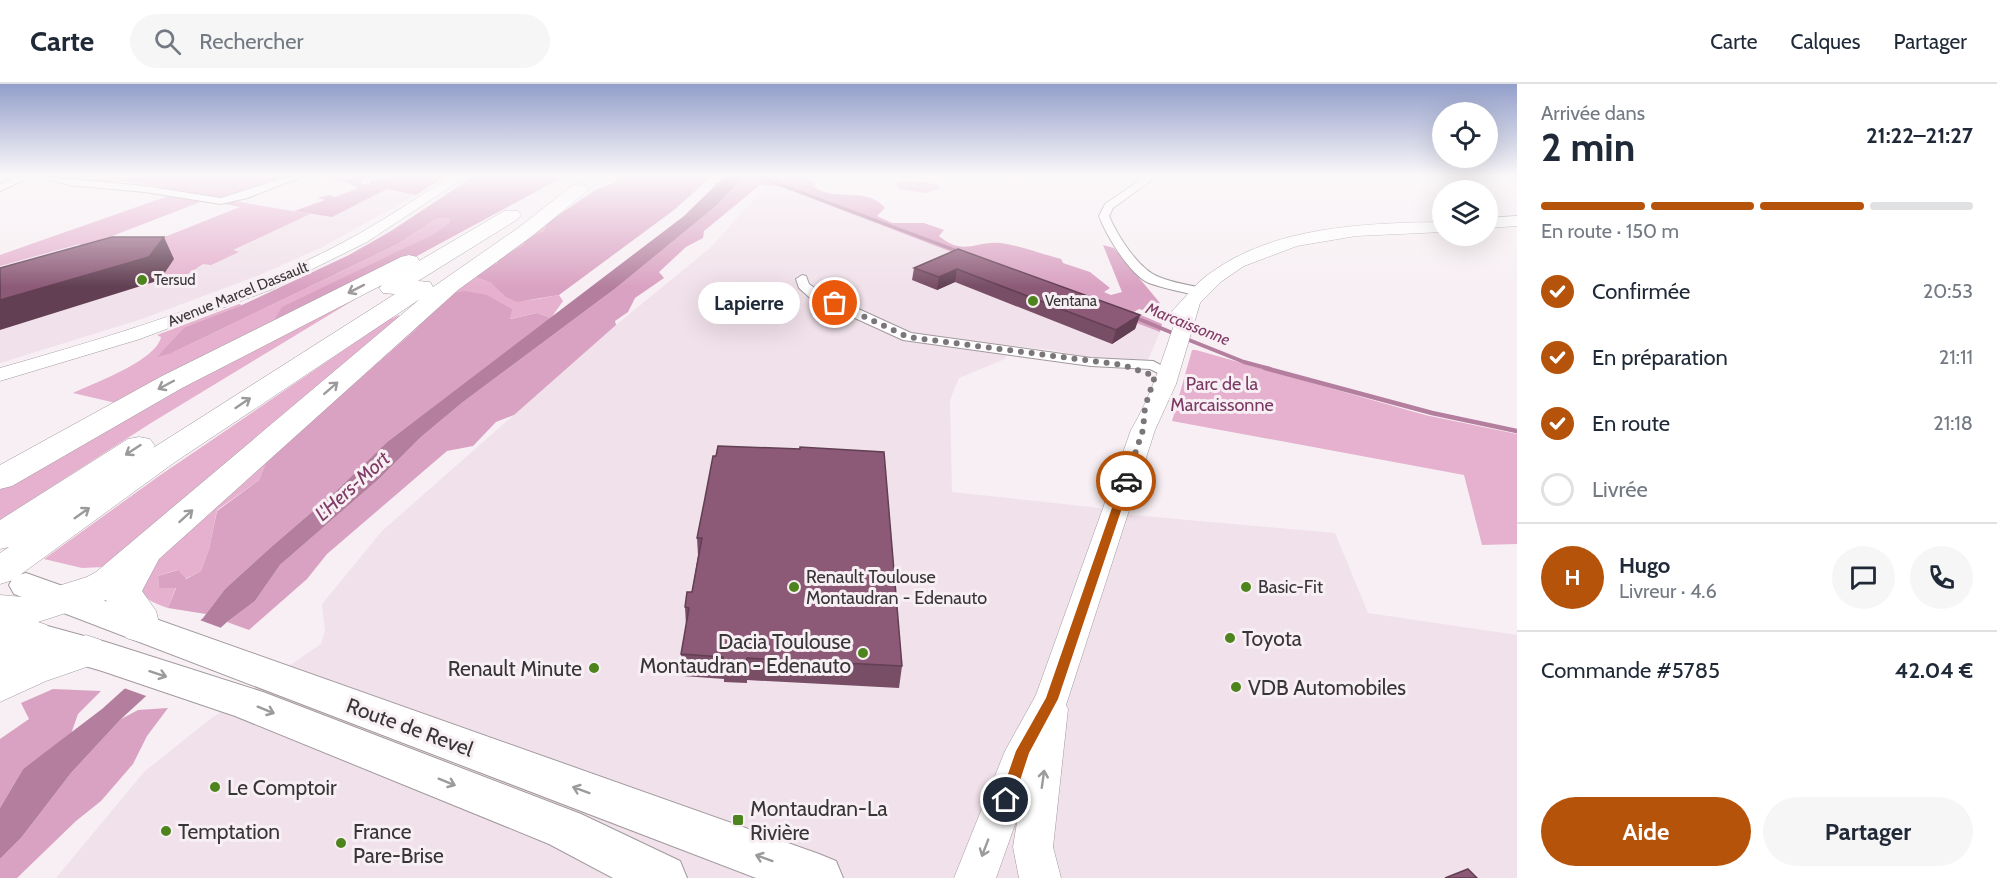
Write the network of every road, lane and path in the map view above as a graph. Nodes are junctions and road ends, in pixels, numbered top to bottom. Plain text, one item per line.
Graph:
1 (402, 213) edge
2 (503, 213) edge
3 (515, 213) edge
4 (534, 213) edge
5 (547, 213) edge
6 (1105, 213) edge
7 (1517, 221) edge
8 (1498, 223) edge
9 (1498, 225) edge
10 (1517, 226) edge
11 (1432, 227) edge
12 (802, 279) dead end
13 (1196, 297) junction
14 (1161, 372) junction
15 (0, 375) edge
16 (118, 411) junction
17 (0, 469) edge
18 (0, 478) edge
19 (12, 540) edge
20 (142, 555) junction
21 (5, 584) edge
22 (61, 600) junction
23 (140, 627) junction
24 (17, 632) edge
25 (96, 654) junction
26 (0, 665) edge
27 (224, 677) junction
28 (0, 684) edge
29 (1052, 699) junction
30 (663, 878) edge
31 (819, 878) edge
32 (975, 878) edge
33 (1040, 878) edge

1 - 15 main road, Avenue Marcel Dassault
2 -> 16 highway
3 -> 19 highway
19 -> 4 highway
20 -> 5 highway
6 - 13 street
7 - 8 main road
9 - 10 main road
11 - 13 main road
12 - 14 street
13 - 14 main road
14 - 29 main road
16 - 17 highway
16 - 18 highway
19 - 21 highway
20 - 22 highway
20 - 23 highway
21 - 22 highway
22 - 23 main road, Route de Revel
22 - 24 main road
23 - 27 main road, Route de Revel
24 - 25 main road, Route de Revel
24 - 26 highway
25 -> 27 main road, Route de Revel
25 - 28 highway
27 -> 30 main road, Route de Revel
31 -> 27 main road, Route de Revel
29 -> 32 main road
33 -> 29 main road

